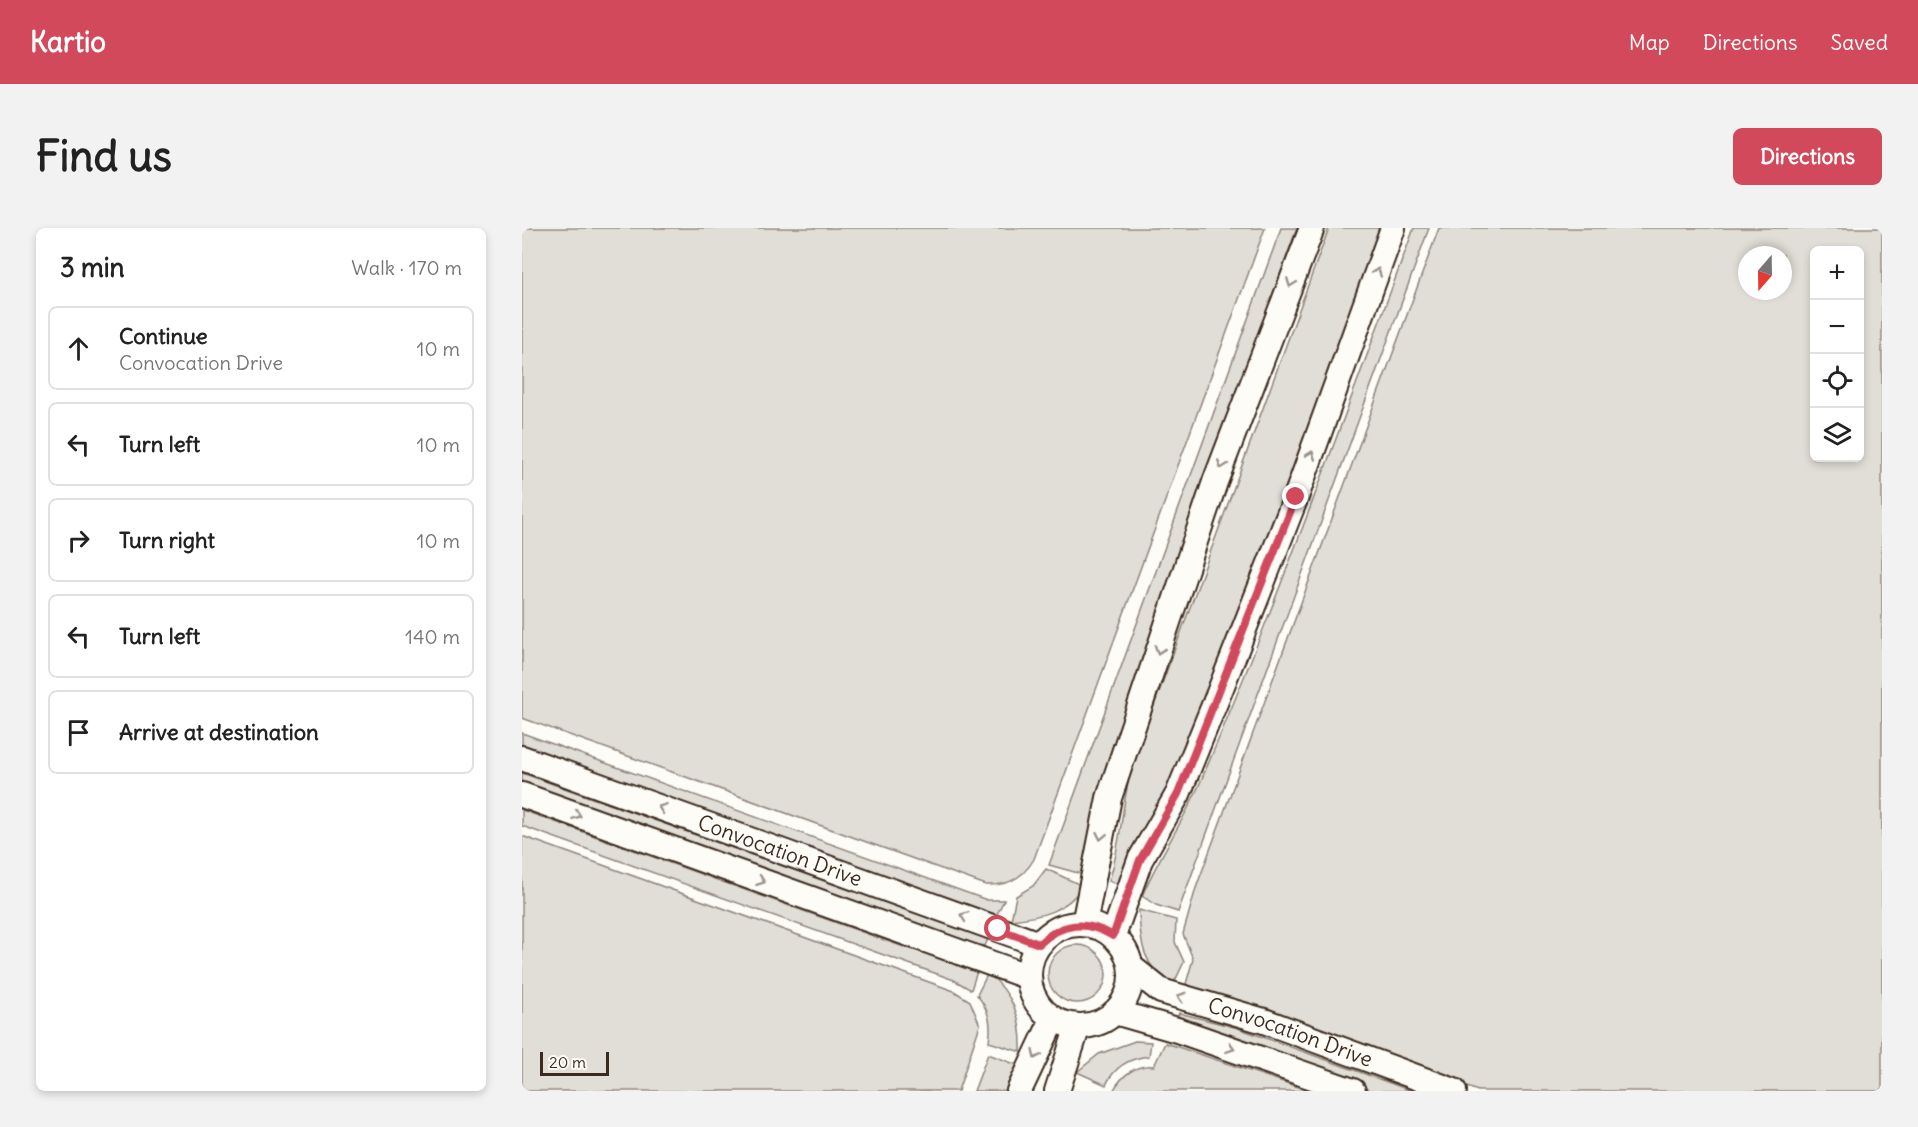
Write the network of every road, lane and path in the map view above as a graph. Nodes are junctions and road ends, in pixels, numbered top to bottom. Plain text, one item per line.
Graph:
1 (1312, 228) edge
2 (1393, 228) edge
3 (522, 758) edge
4 (522, 795) edge
5 (1084, 924) junction
6 (1113, 936) junction
7 (1039, 944) junction
8 (1131, 967) junction
9 (1029, 977) junction
10 (1115, 1012) junction
11 (1053, 1019) junction
12 (1078, 1026) junction
13 (1019, 1091) edge
14 (1057, 1091) edge
15 (1353, 1091) edge
16 (1455, 1091) edge

1 -> 5 street
6 -> 2 street
7 -> 3 street, Convocation Drive
4 -> 9 street, Convocation Drive
5 - 6 street
5 - 7 street
6 - 8 street
7 - 9 street
8 - 10 street
16 -> 8 street, Convocation Drive
9 - 11 street
10 - 12 street
10 -> 15 street, Convocation Drive
11 - 12 street
11 -> 13 street
12 - 14 street

